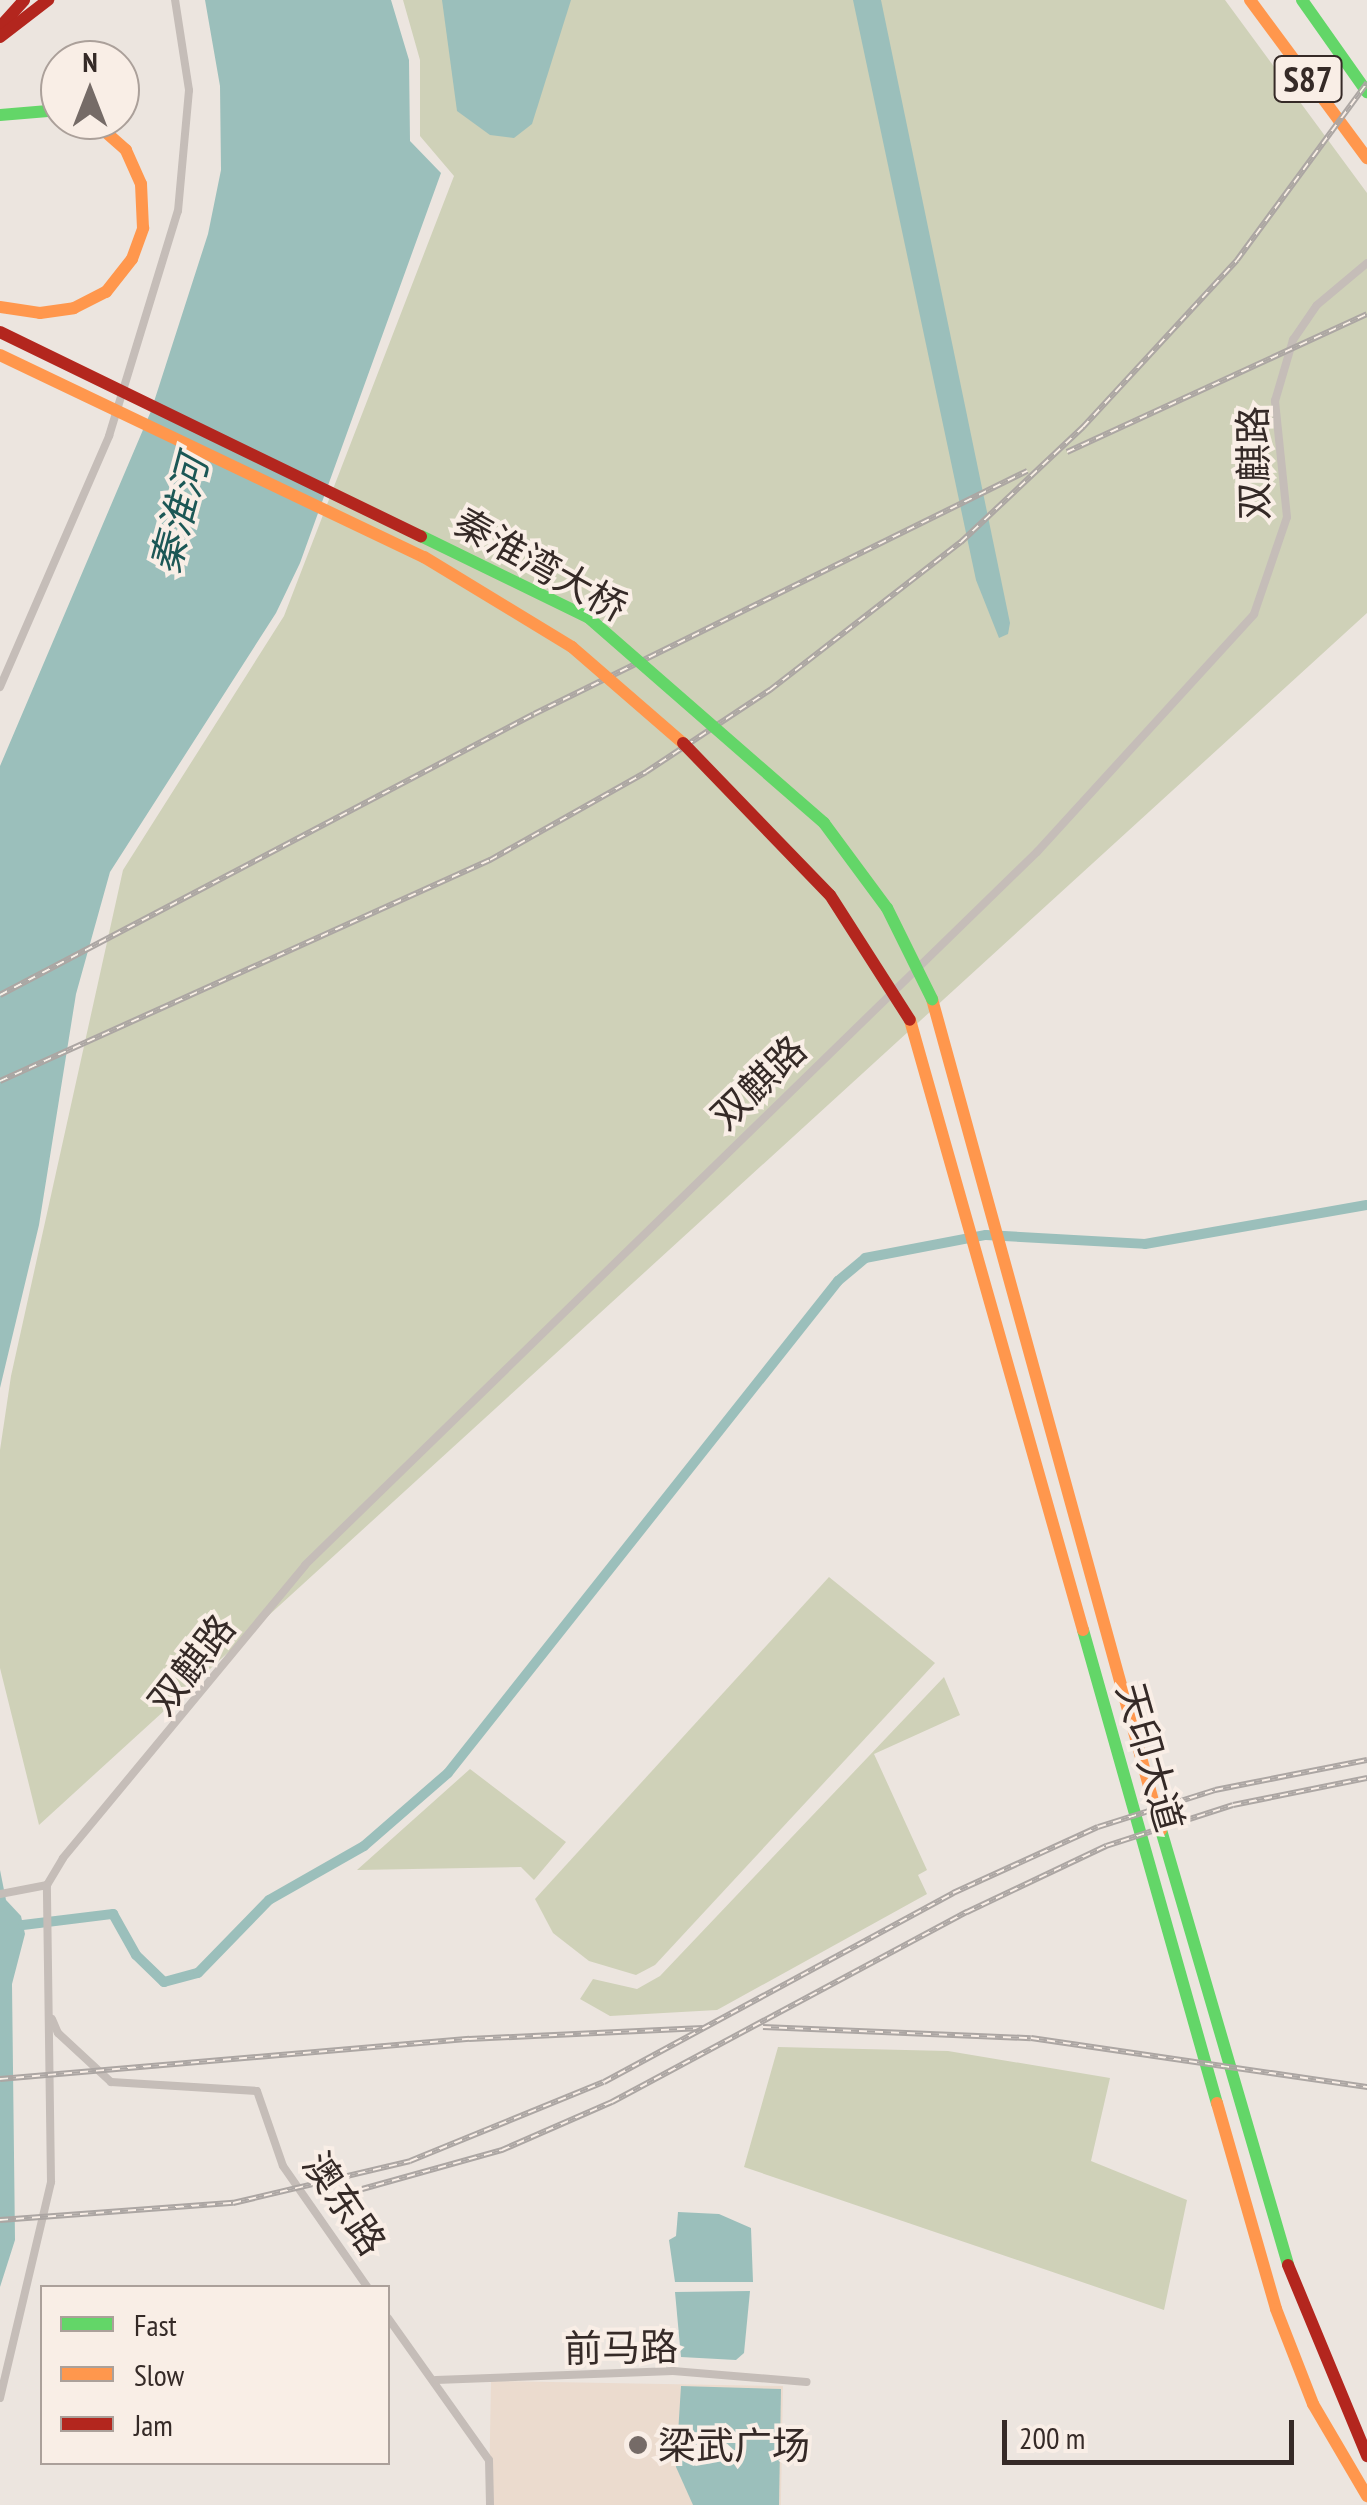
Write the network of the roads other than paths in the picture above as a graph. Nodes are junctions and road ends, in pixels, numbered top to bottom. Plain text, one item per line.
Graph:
1 (24, 0) edge
2 (48, 0) edge
3 (175, 0) edge
4 (1250, 0) edge
5 (1302, 0) edge
6 (0, 27) edge
7 (0, 37) edge
8 (1367, 92) edge
9 (40, 112) edge
10 (0, 116) edge
11 (115, 140) edge
12 (1367, 158) edge
13 (1367, 263) edge
14 (0, 306) edge
15 (0, 332) edge
16 (0, 355) edge
17 (0, 687) edge
18 (932, 999) joint
19 (910, 1020) joint
20 (47, 1886) junction
21 (0, 1894) edge
22 (51, 2015) junction
23 (366, 2285) edge
24 (390, 2321) edge
25 (436, 2380) junction
26 (807, 2382) dead end
27 (0, 2398) edge
28 (1367, 2456) edge
29 (1367, 2496) edge
30 (490, 2505) edge

1 - 6 main road
2 - 7 main road
3 - 17 street
4 - 12 main road, S87
5 - 8 main road, S87
9 - 10 main road
11 - 14 main road
13 - 20 street, 双麒路
15 - 18 main road, 秦淮湾大桥, bridge
16 - 19 main road, 秦淮湾大桥, bridge
18 - 28 main road, 天印大道
19 - 29 main road, 天印大道
20 - 21 street
20 - 22 street
22 - 23 street, 澳东路
22 - 27 street
24 - 25 street
25 - 26 street, 前马路
25 - 30 street

